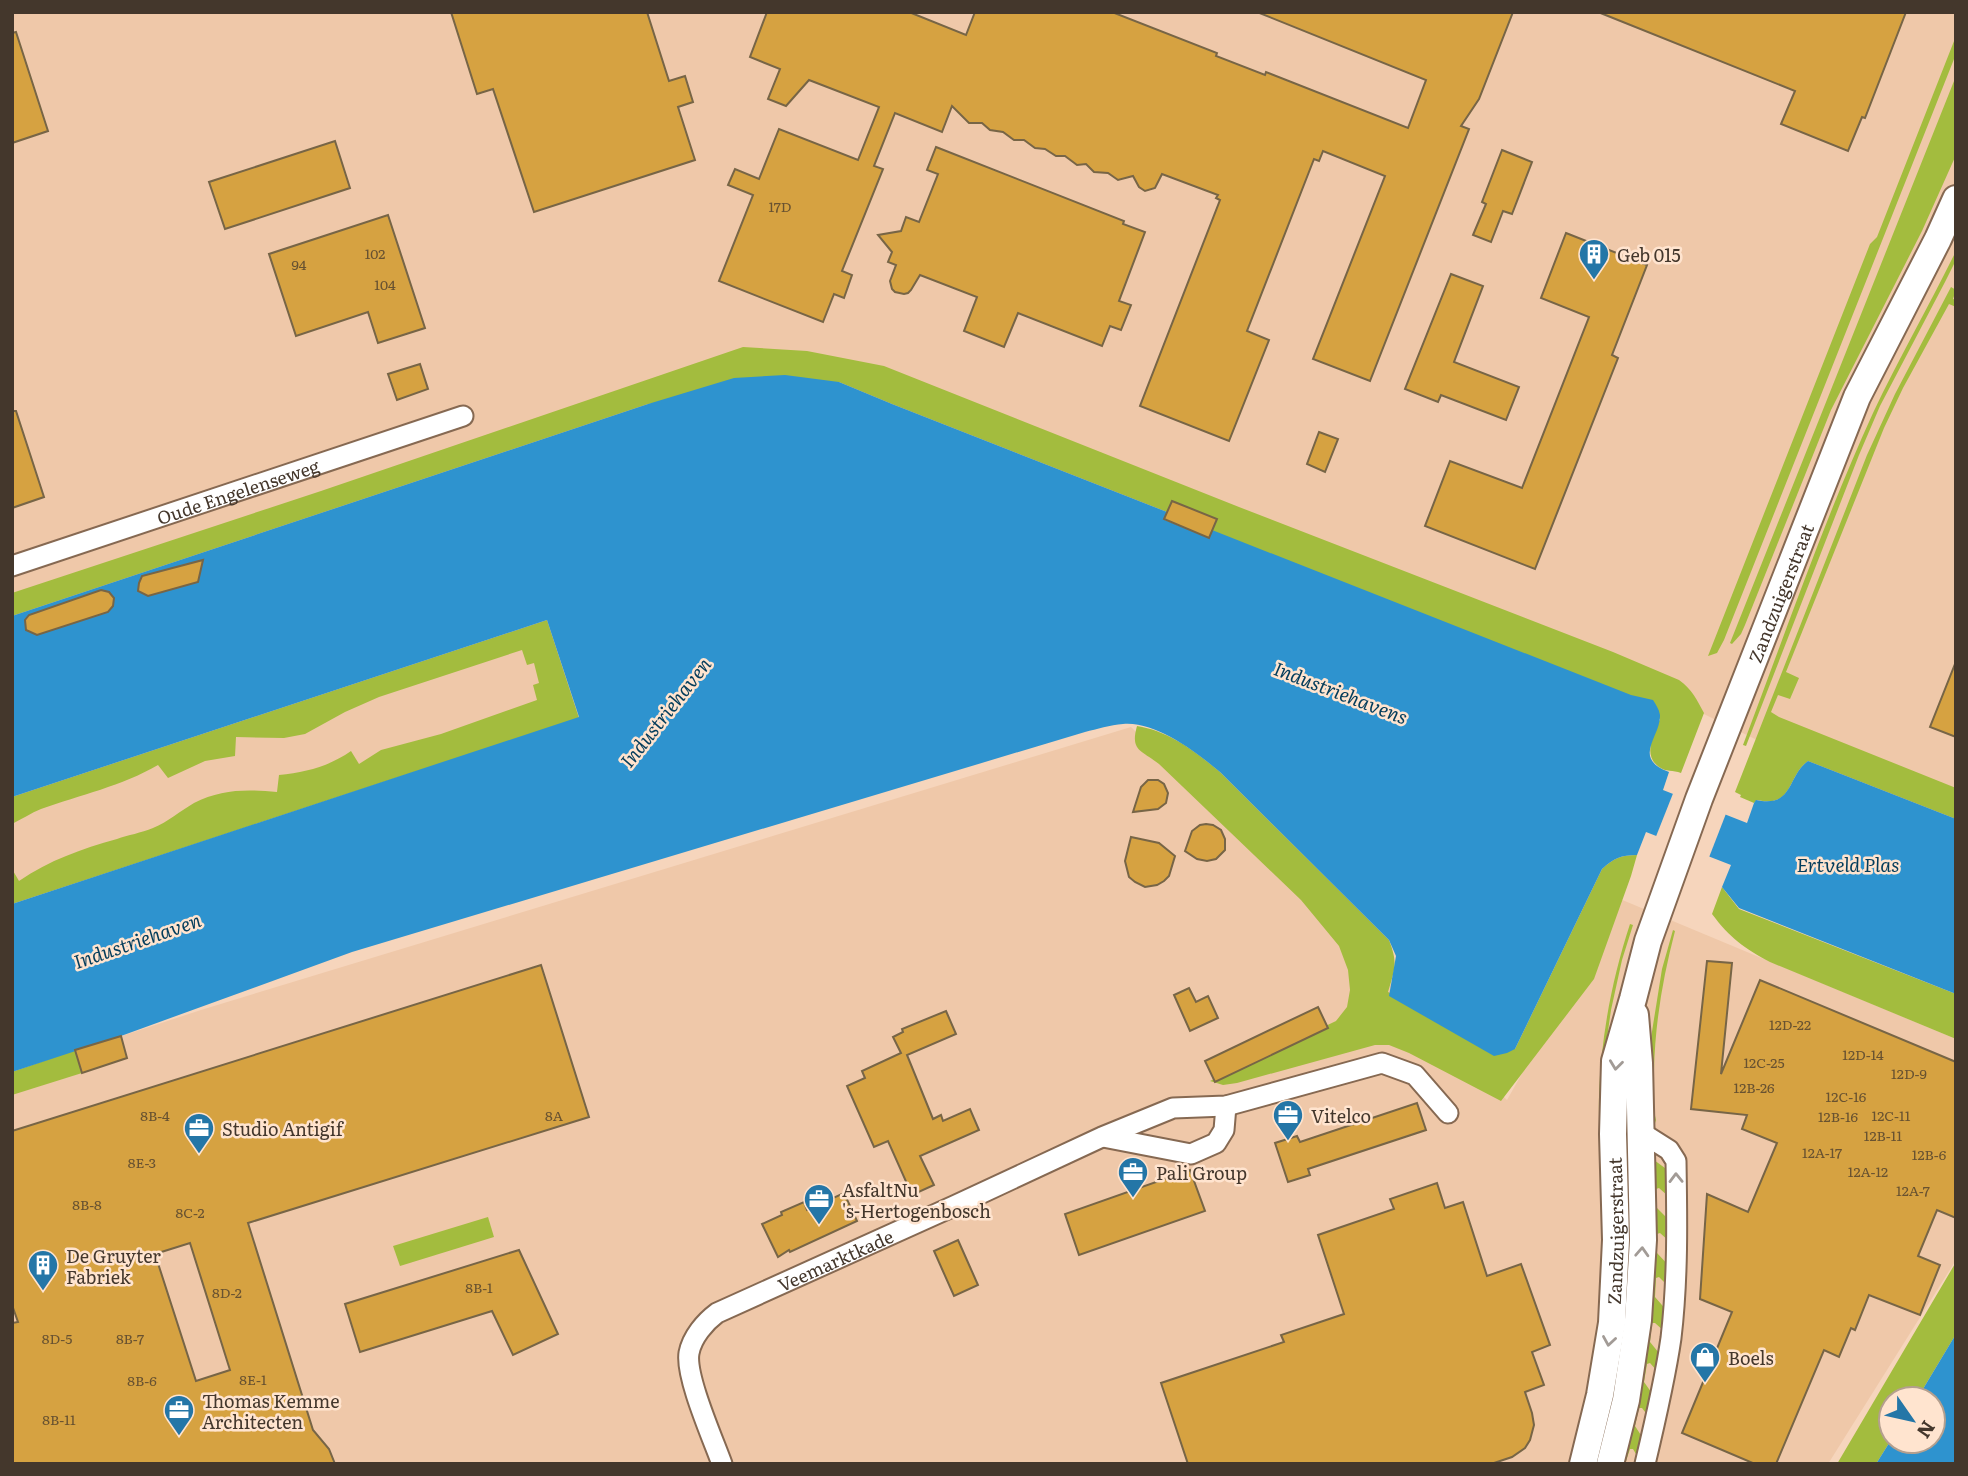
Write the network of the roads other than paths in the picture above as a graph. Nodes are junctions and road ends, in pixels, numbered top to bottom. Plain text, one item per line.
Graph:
1 (1956, 199) edge
2 (463, 416) dead end
3 (12, 566) edge
4 (1633, 999) junction
5 (1226, 1105) junction
6 (1448, 1113) dead end
7 (1639, 1131) junction
8 (1102, 1137) junction
9 (722, 1464) edge
10 (1583, 1464) edge
11 (1610, 1464) edge
12 (1645, 1464) edge

1 - 4 main road, Zandzuigerstraat
2 - 3 street, Oude Engelenseweg
4 - 7 main road, Zandzuigerstraat
4 -> 10 main road, Zandzuigerstraat
5 - 6 street, Veemarktkade
5 - 8 street, Veemarktkade
5 - 8 street
11 -> 7 main road, Zandzuigerstraat
12 -> 7 street
8 - 9 street, Veemarktkade

